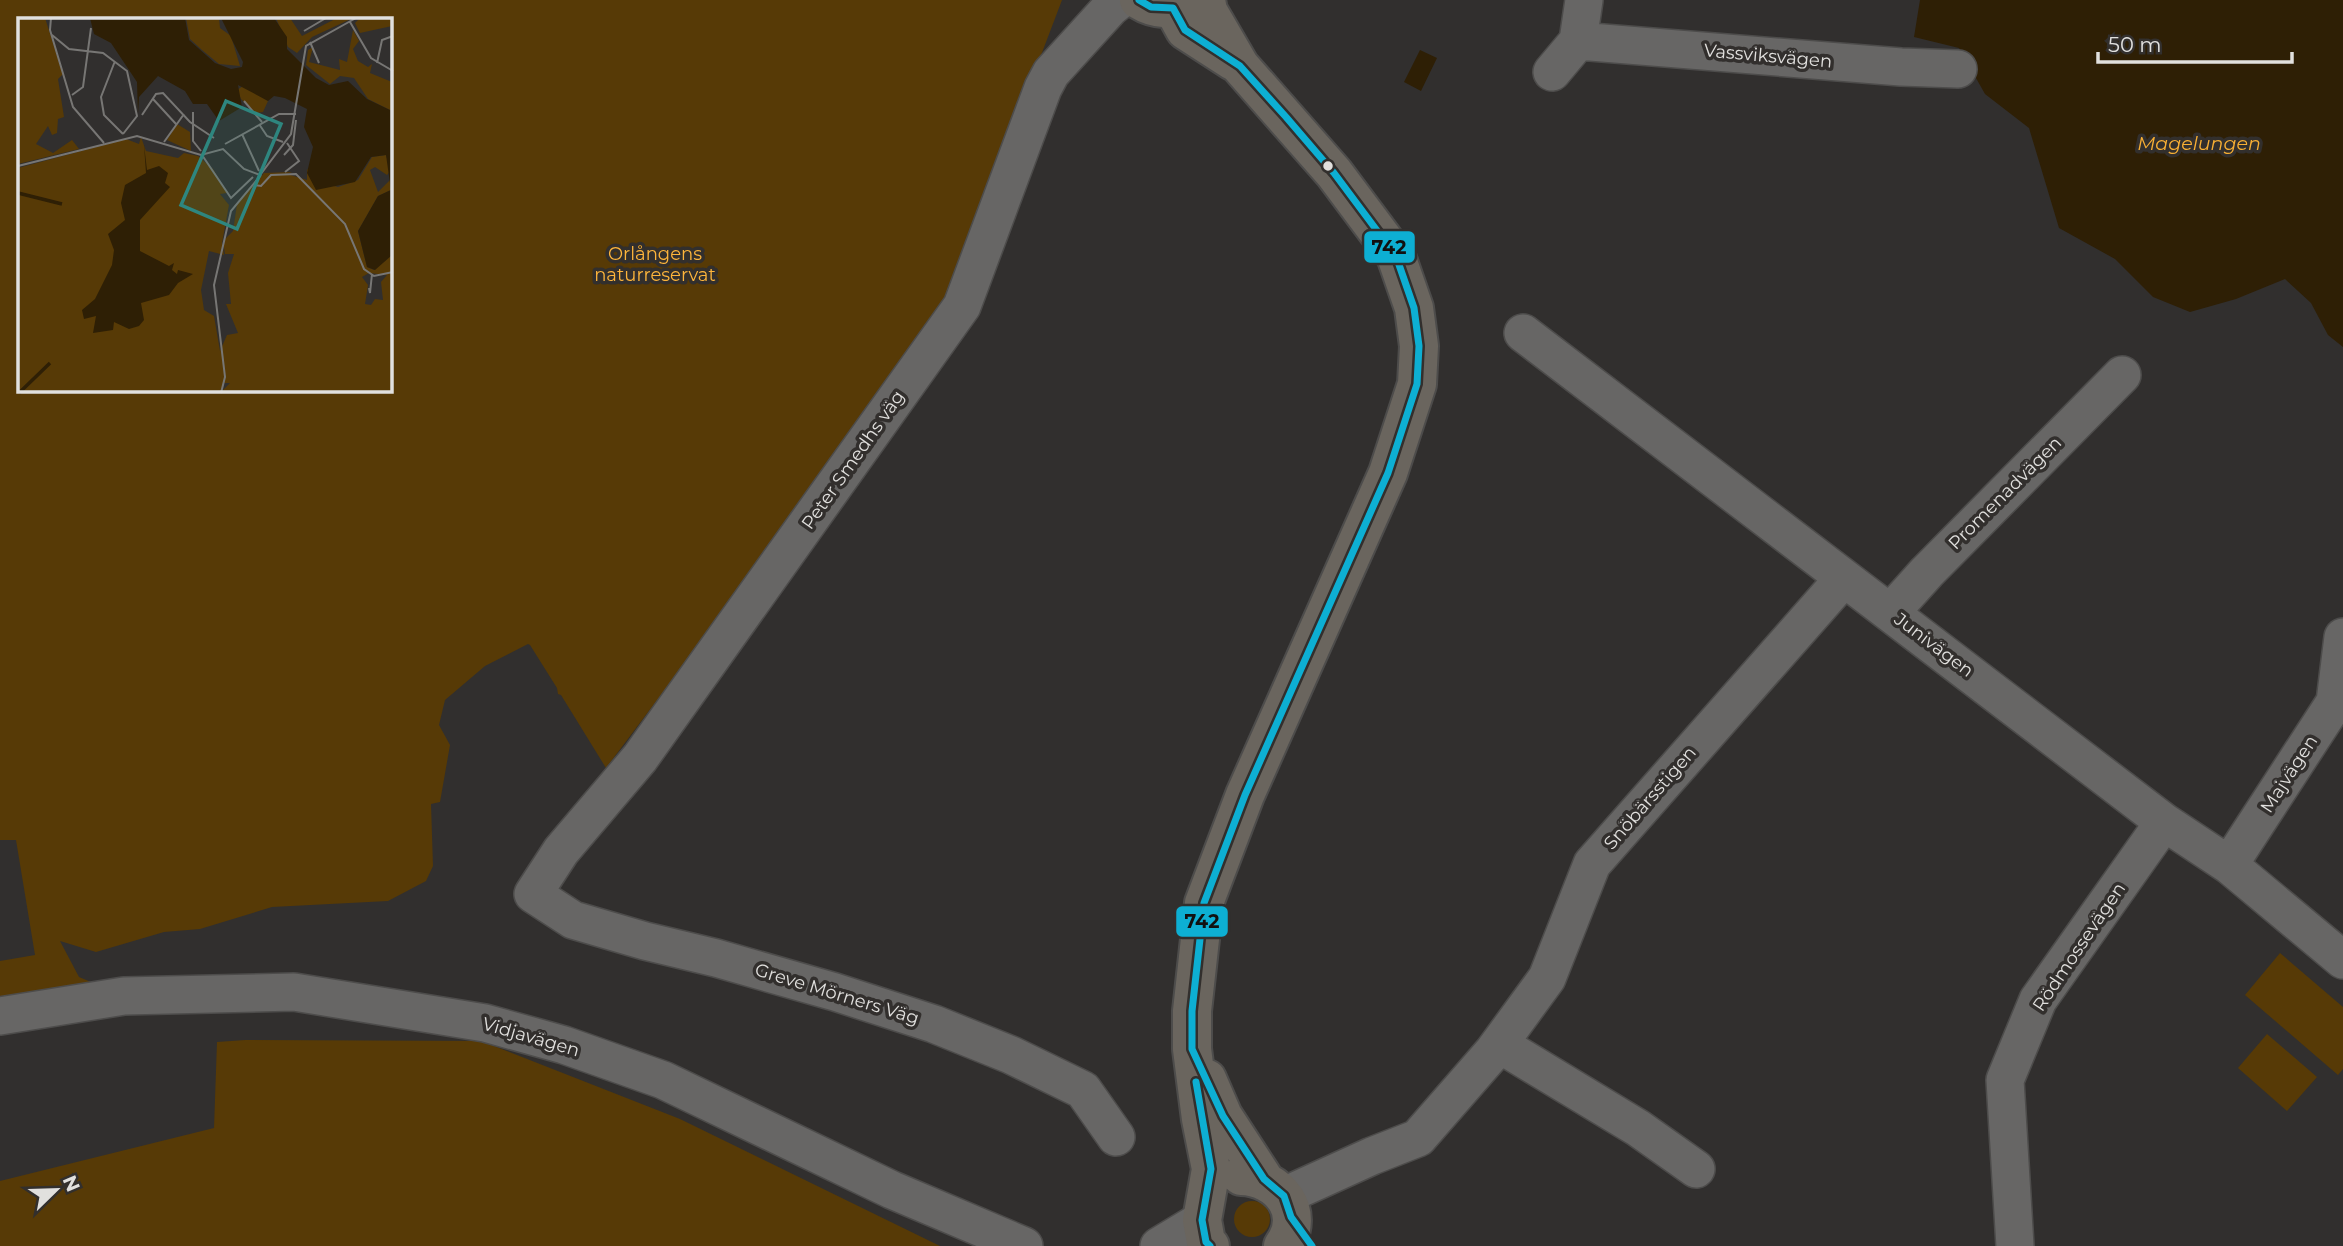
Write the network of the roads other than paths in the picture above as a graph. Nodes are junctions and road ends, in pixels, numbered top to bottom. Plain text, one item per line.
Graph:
1 (1120, 0) edge
2 (1584, 0) edge
3 (1177, 2) edge
4 (1578, 41) junction
5 (1958, 69) dead end
6 (1552, 72) dead end
7 (1522, 333) dead end
8 (2122, 375) dead end
9 (1844, 578) junction
10 (1891, 612) junction
11 (2343, 637) edge
12 (2164, 822) junction
13 (2229, 865) junction
14 (533, 894) joint
15 (2343, 960) edge
16 (0, 1016) edge
17 (1499, 1044) junction
18 (1192, 1049) junction
19 (1116, 1137) dead end
20 (1696, 1169) dead end
21 (1287, 1217) edge
22 (1206, 1222) edge
23 (974, 1237) edge
24 (1024, 1246) edge
25 (1159, 1246) edge
26 (2015, 1246) edge

1 - 14 street, Peter Smedhs väg
2 - 4 street
3 - 18 main road
4 - 5 street, Vassviksvägen
4 - 6 street
7 - 9 street, Junivägen
8 - 10 street, Promenadvägen
9 - 10 street, Junivägen
9 - 17 street, Snöbärsstigen
10 - 12 street, Junivägen
11 - 13 street, Majvägen
12 - 13 street, Junivägen
12 - 26 street, Rödmossevägen
13 - 15 street, Junivägen
14 - 19 street, Greve Mörners Väg
16 - 23 street, Vidjavägen
17 - 20 street
17 - 21 street, Snöbärsstigen
18 - 21 main road
18 - 22 main road
21 - 22 main road
22 - 25 street
23 - 24 street, Vidjavägen

